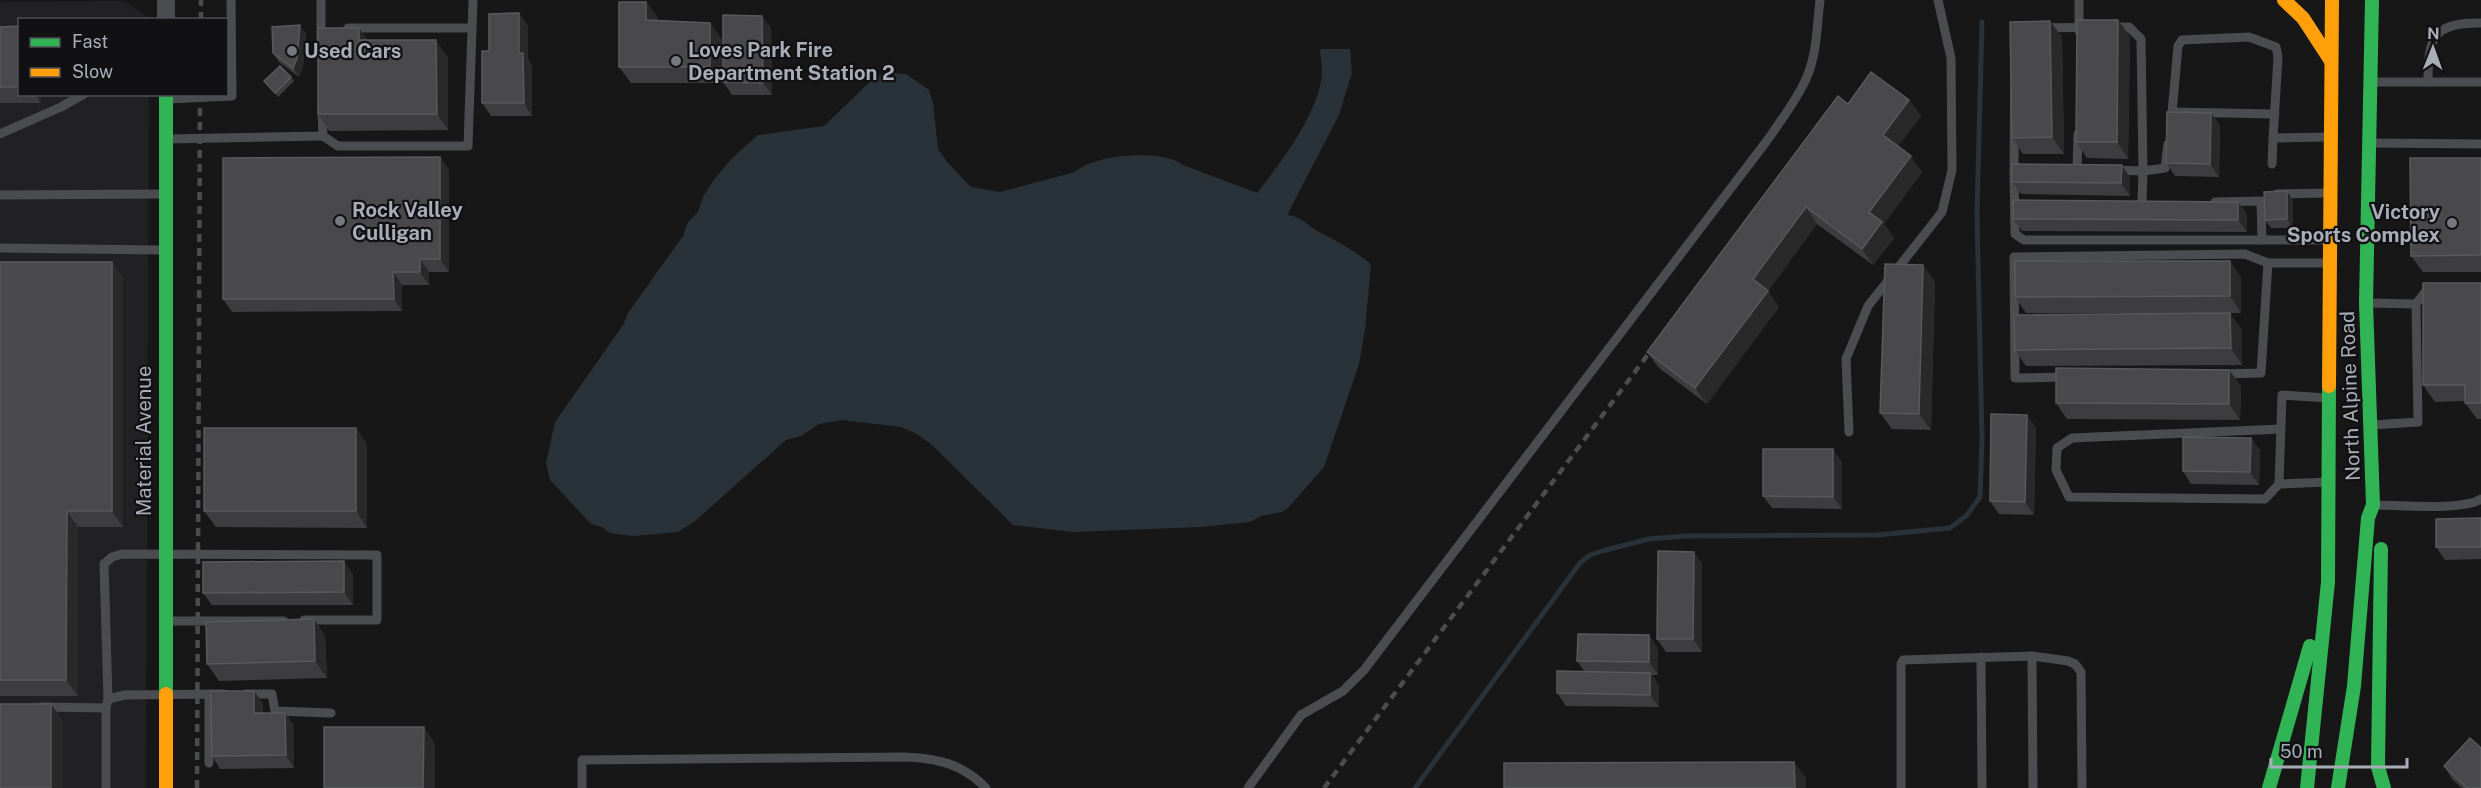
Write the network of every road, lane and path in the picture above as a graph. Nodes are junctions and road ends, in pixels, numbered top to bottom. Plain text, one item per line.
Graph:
1 (166, 0) edge
2 (231, 0) edge
3 (321, 0) edge
4 (473, 0) edge
5 (1820, 0) edge
6 (1938, 0) edge
7 (2079, 0) edge
8 (2284, 0) edge
9 (2332, 0) edge
10 (2372, 0) edge
11 (166, 18) edge
12 (2481, 23) edge
13 (321, 28) junction
14 (472, 28) junction
15 (2079, 28) junction
16 (2079, 40) edge
17 (322, 52) edge
18 (2331, 61) junction
19 (2371, 82) junction
20 (2428, 82) junction
21 (2481, 82) edge
22 (80, 96) edge
23 (166, 97) edge
24 (322, 100) edge
25 (2172, 112) junction
26 (2275, 114) junction
27 (2078, 122) edge
28 (0, 134) edge
29 (323, 136) junction
30 (2331, 137) junction
31 (2273, 138) junction
32 (166, 139) junction
33 (2370, 143) junction
34 (2481, 144) edge
35 (2272, 164) dead end
36 (2077, 169) junction
37 (2014, 171) junction
38 (2143, 171) junction
39 (2330, 193) junction
40 (166, 194) junction
41 (0, 195) edge
42 (2261, 201) junction
43 (2142, 202) junction
44 (2154, 202) edge
45 (2202, 202) edge
46 (2131, 203) edge
47 (2014, 204) junction
48 (2026, 204) edge
49 (2262, 240) junction
50 (2330, 240) junction
51 (0, 248) edge
52 (166, 250) junction
53 (2268, 263) junction
54 (2329, 263) junction
55 (2438, 287) edge
56 (2366, 303) junction
57 (2416, 304) junction
58 (2214, 374) edge
59 (2073, 376) edge
60 (2330, 399) junction
61 (2370, 426) junction
62 (2281, 429) junction
63 (1849, 432) dead end
64 (2330, 482) junction
65 (2279, 484) junction
66 (2481, 500) edge
67 (2373, 505) junction
68 (166, 556) junction
69 (2328, 582) junction
70 (166, 621) junction
71 (2032, 656) junction
72 (1981, 657) junction
73 (209, 694) junction
74 (230, 694) edge
75 (240, 694) edge
76 (166, 695) junction
77 (107, 704) junction
78 (30, 707) edge
79 (331, 713) dead end
80 (209, 763) edge
81 (106, 788) edge
82 (166, 788) edge
83 (582, 788) edge
84 (987, 788) edge
85 (1248, 788) edge
86 (1901, 788) edge
87 (1982, 788) edge
88 (2032, 788) edge
89 (2082, 788) edge
90 (2269, 788) edge
91 (2307, 788) edge
92 (2338, 788) edge
93 (2384, 788) edge

1 - 11 street
2 - 23 lane
3 - 13 lane
4 - 14 lane
5 - 85 lane
6 - 63 lane
7 - 15 lane
8 - 18 main road
9 - 18 main road, North Alpine Road
10 - 19 main road, North Alpine Road
12 - 20 lane
13 - 14 lane
13 - 17 lane
14 - 29 lane
15 - 16 lane
15 - 37 lane
15 - 38 lane
18 - 30 main road, North Alpine Road
19 - 20 lane
19 - 33 main road, North Alpine Road
20 - 21 lane
22 - 28 lane
23 - 32 main road, Material Avenue
24 - 29 lane
25 - 26 lane
25 - 26 lane
25 - 38 lane
26 - 31 lane
27 - 36 lane
29 - 32 lane
30 - 31 lane
30 - 39 main road, North Alpine Road
31 - 35 lane
32 - 40 main road, Material Avenue
33 - 34 lane
33 - 56 main road, North Alpine Road
36 - 37 lane
36 - 38 lane
37 - 47 lane
38 - 43 lane
39 - 42 lane
39 - 50 main road, North Alpine Road
40 - 41 lane
40 - 52 main road, Material Avenue
42 - 45 lane
42 - 49 lane
43 - 44 lane
43 - 46 lane
47 - 48 lane
47 - 49 lane
49 - 50 lane
50 - 54 main road, North Alpine Road
51 - 52 lane
52 - 68 main road, Material Avenue
53 - 54 lane
53 - 58 lane
53 - 59 lane
54 - 60 main road, North Alpine Road
55 - 57 lane
56 - 57 lane
56 - 61 main road, North Alpine Road
57 - 61 lane
60 - 62 lane
60 - 64 main road, North Alpine Road
61 - 67 main road, North Alpine Road
62 - 65 lane
62 - 65 lane
64 - 65 lane
64 - 69 main road, North Alpine Road
66 - 67 lane
67 - 92 main road, North Alpine Road
67 - 93 main road
68 - 70 main road, Material Avenue
68 - 70 lane
68 - 77 lane
69 - 90 main road
69 - 91 main road, North Alpine Road
70 - 76 main road, Material Avenue
71 - 72 lane
71 - 88 lane
71 - 89 lane
72 - 86 lane
72 - 87 lane
73 - 74 lane
73 - 76 lane
73 - 80 lane
75 - 79 lane
76 - 77 lane
76 - 82 main road, Material Avenue
77 - 78 lane
77 - 81 lane
83 - 84 lane

